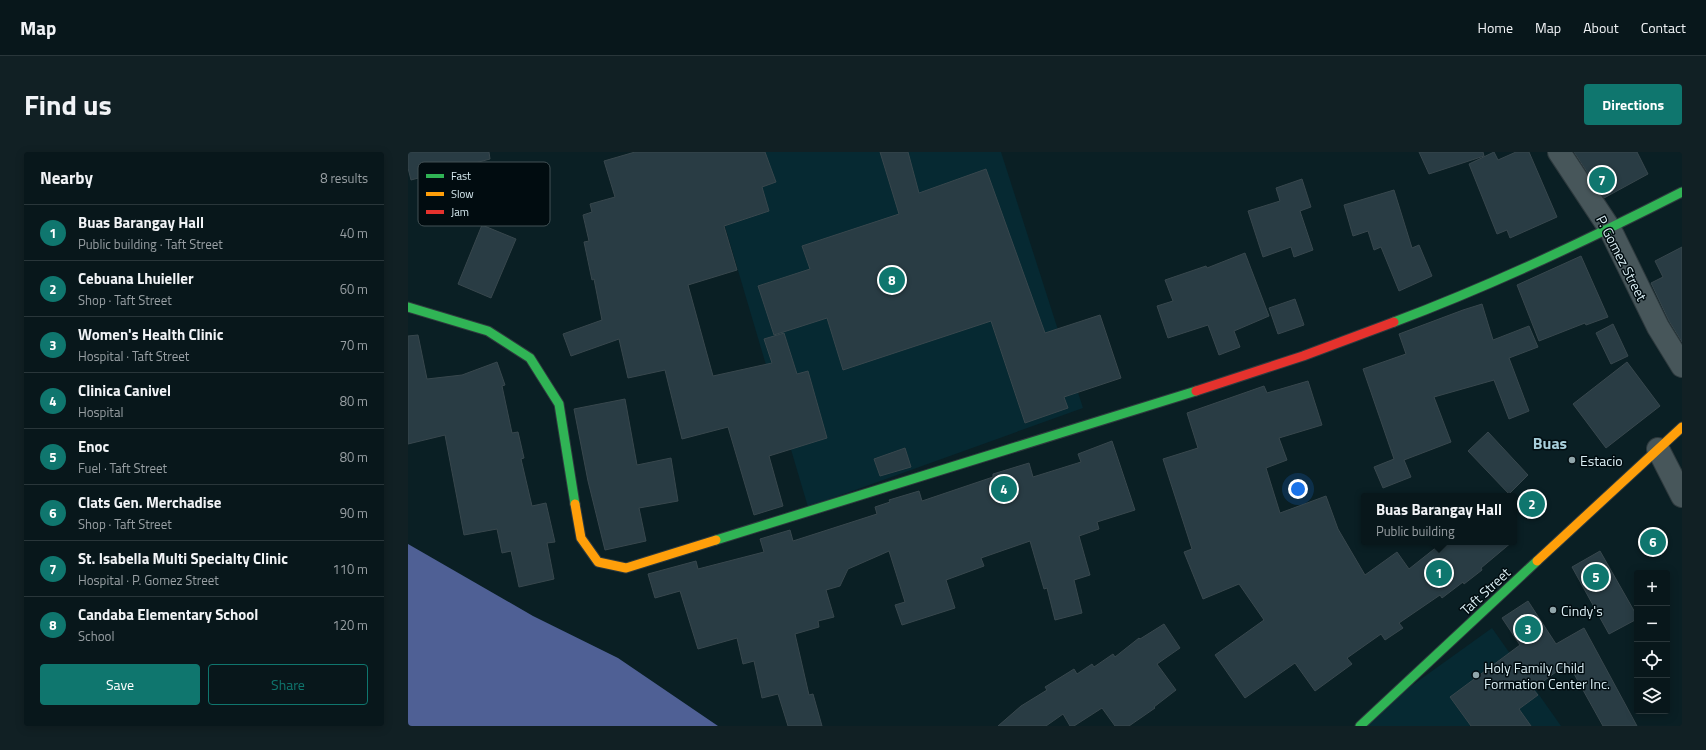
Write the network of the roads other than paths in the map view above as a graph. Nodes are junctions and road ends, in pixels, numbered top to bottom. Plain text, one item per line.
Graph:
1 (1559, 152) edge
2 (1682, 192) edge
3 (1610, 229) junction
4 (408, 307) edge
5 (1682, 366) edge
6 (1682, 427) edge
7 (1658, 449) junction
8 (1682, 496) edge
9 (1360, 726) edge

1 - 3 street, P. Gomez Street
2 - 3 street
3 - 4 street
3 - 5 street, P. Gomez Street
6 - 7 street, Taft Street
7 - 8 street
7 - 9 street, Taft Street

